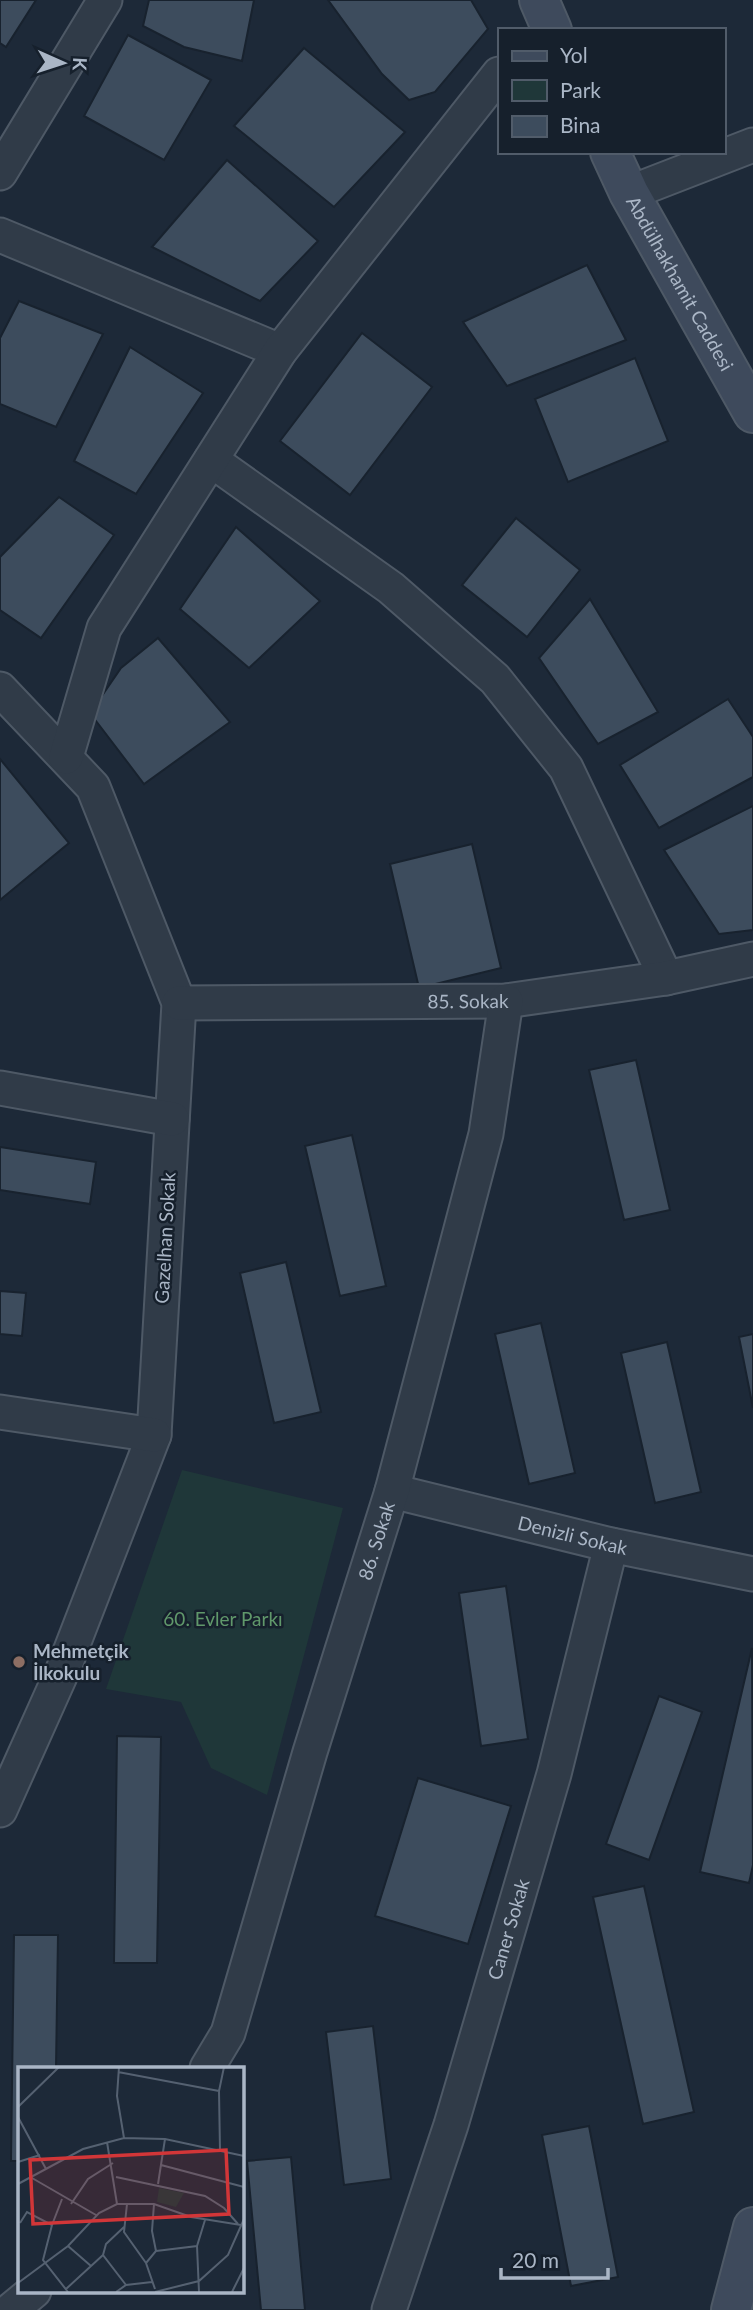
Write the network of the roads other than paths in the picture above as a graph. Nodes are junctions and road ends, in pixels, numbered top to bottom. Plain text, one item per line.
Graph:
1 (104, 0) edge
2 (498, 75) edge
3 (753, 145) edge
4 (611, 154) edge
5 (0, 173) edge
6 (629, 193) junction
7 (0, 235) edge
8 (280, 351) junction
9 (753, 413) edge
10 (211, 460) junction
11 (0, 689) edge
12 (66, 757) junction
13 (753, 959) edge
14 (666, 978) junction
15 (506, 1001) junction
16 (179, 1003) junction
17 (0, 1088) edge
18 (172, 1119) junction
19 (0, 1412) edge
20 (154, 1435) junction
21 (392, 1491) junction
22 (611, 1545) junction
23 (753, 1574) edge
24 (0, 1810) edge
25 (207, 2067) edge
26 (751, 2241) edge
27 (33, 2292) edge
28 (11, 2310) edge
29 (389, 2310) edge
30 (731, 2310) edge

1 - 5 street
2 - 8 street
3 - 6 street
4 - 6 main road, Abdülhakhamit Caddesi
6 - 9 main road, Abdülhakhamit Caddesi
7 - 8 street
8 - 10 street
10 - 12 street
10 - 14 street
11 - 12 street, Gazelhan Sokak
12 - 16 street, Gazelhan Sokak
13 - 14 street, 85. Sokak
14 - 15 street, 85. Sokak
15 - 16 street, 85. Sokak
15 - 21 street, 86. Sokak
16 - 18 street, Gazelhan Sokak
17 - 18 street
18 - 20 street, Gazelhan Sokak
19 - 20 street
20 - 24 street, Gazelhan Sokak
21 - 22 street, Denizli Sokak
21 - 25 street, 86. Sokak
22 - 23 street, Denizli Sokak
22 - 29 street, Caner Sokak
26 - 30 main road
27 - 28 street

